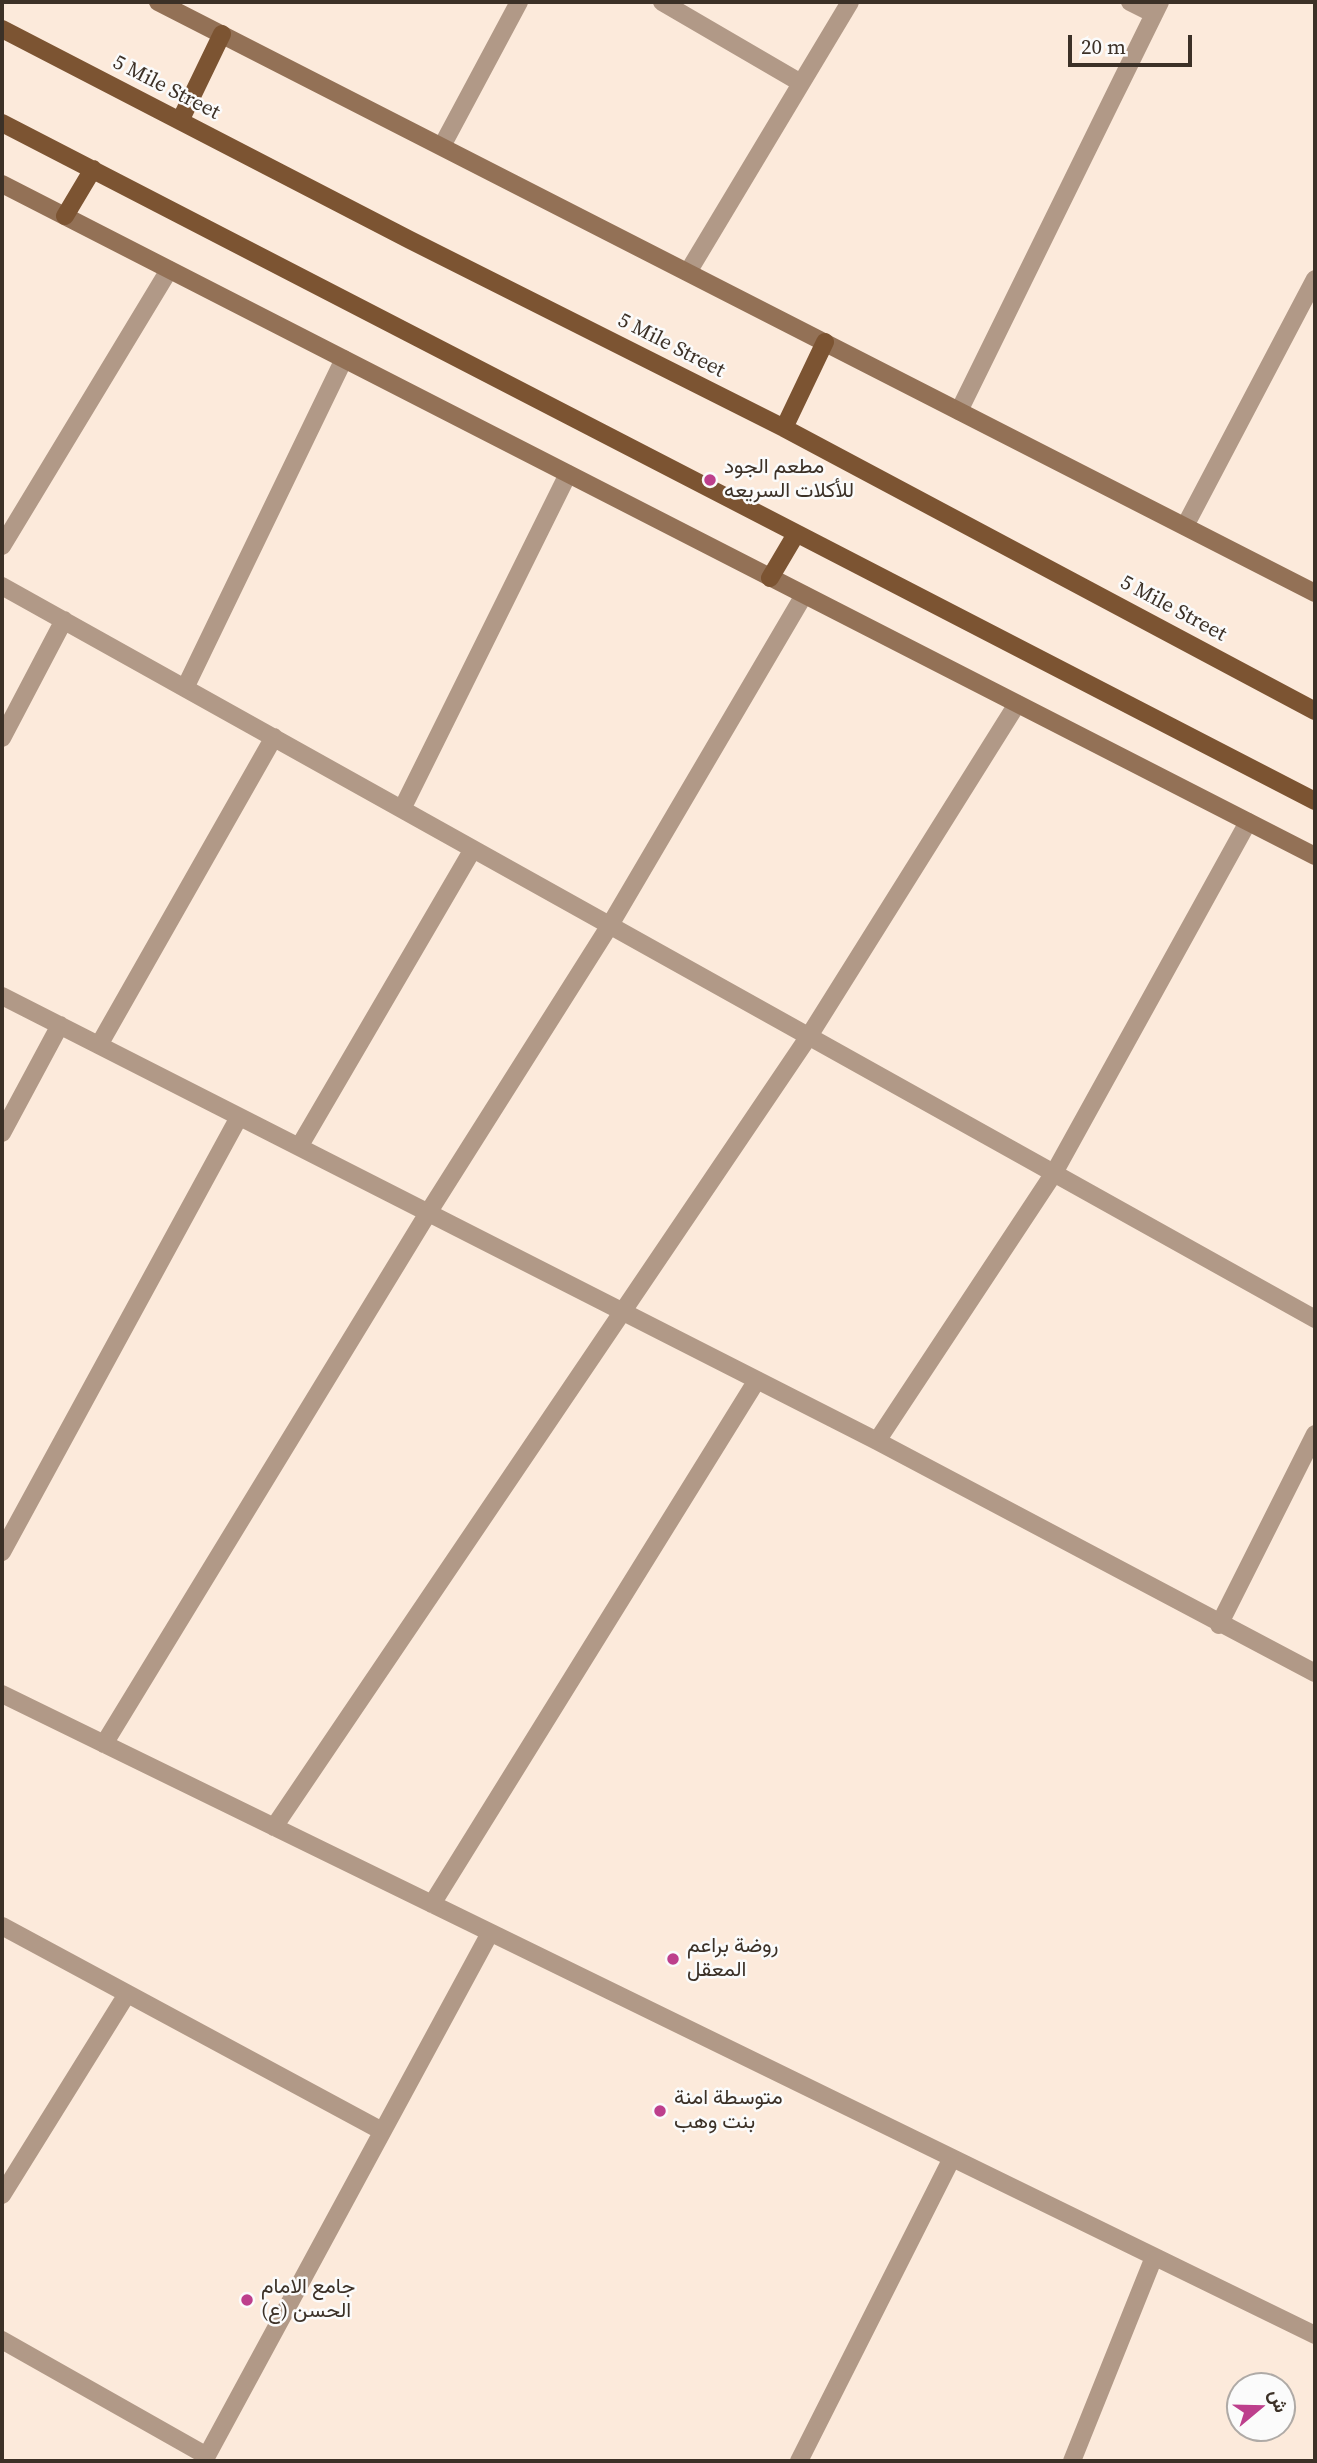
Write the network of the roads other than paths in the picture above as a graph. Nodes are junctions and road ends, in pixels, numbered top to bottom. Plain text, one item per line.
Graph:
1 (158, 2) edge
2 (519, 2) edge
3 (662, 2) edge
4 (850, 2) edge
5 (1130, 2) edge
6 (1157, 8) edge
7 (2, 29) edge
8 (222, 34) junction
9 (801, 83) junction
10 (180, 121) junction
11 (2, 123) edge
12 (442, 146) junction
13 (93, 169) junction
14 (2, 184) edge
15 (65, 216) junction
16 (169, 270) junction
17 (688, 272) junction
18 (1315, 279) edge
19 (825, 342) junction
20 (344, 359) junction
21 (959, 411) junction
22 (784, 428) junction
23 (568, 474) junction
24 (1185, 526) junction
25 (796, 534) junction
26 (2, 545) edge
27 (770, 578) junction
28 (2, 586) edge
29 (1315, 593) edge
30 (804, 595) junction
31 (64, 620) junction
32 (185, 688) junction
33 (1017, 704) junction
34 (1315, 710) edge
35 (274, 737) junction
36 (2, 738) edge
37 (1315, 801) edge
38 (402, 809) junction
39 (1248, 822) junction
40 (473, 849) junction
41 (1315, 856) edge
42 (610, 925) junction
43 (2, 996) edge
44 (60, 1026) junction
45 (809, 1036) junction
46 (99, 1045) junction
47 (240, 1117) junction
48 (2, 1133) edge
49 (299, 1147) junction
50 (1054, 1173) junction
51 (428, 1213) junction
52 (622, 1311) junction
53 (1315, 1318) edge
54 (757, 1380) junction
55 (1315, 1434) edge
56 (877, 1441) junction
57 (2, 1552) edge
58 (1219, 1625) junction
59 (1315, 1673) edge
60 (2, 1694) edge
61 (104, 1744) junction
62 (274, 1827) junction
63 (432, 1904) junction
64 (2, 1926) edge
65 (490, 1933) junction
66 (127, 1994) junction
67 (382, 2131) junction
68 (952, 2158) junction
69 (2, 2194) edge
70 (1154, 2257) junction
71 (1315, 2335) edge
72 (2, 2340) edge
73 (205, 2459) edge
74 (799, 2461) edge
75 (1072, 2461) edge

1 - 8 street
2 - 12 street
3 - 9 street
4 - 9 street
5 - 6 street
6 - 21 street
7 - 10 main road, 5 Mile Street
8 - 10 main road
8 - 12 street
9 - 17 street
10 - 22 main road, 5 Mile Street
11 - 13 main road
12 - 17 street
13 - 15 main road
13 - 25 main road
14 - 15 street
15 - 16 street
16 - 20 street
16 - 26 street
17 - 19 street
18 - 24 street
19 - 21 street
19 - 22 main road
20 - 23 street
20 - 32 street
21 - 24 street
22 - 34 main road, 5 Mile Street
23 - 27 street
23 - 38 street
24 - 29 street
25 - 27 main road
25 - 37 main road
27 - 30 street
28 - 31 street
30 - 33 street
30 - 42 street
31 - 32 street
31 - 36 street
32 - 35 street
33 - 39 street
33 - 45 street
35 - 38 street
35 - 46 street
38 - 40 street
39 - 41 street
39 - 50 street
40 - 42 street
40 - 49 street
42 - 45 street
42 - 51 street
43 - 44 street
44 - 46 street
44 - 48 street
45 - 50 street
45 - 52 street
46 - 47 street
47 - 49 street
47 - 57 street
49 - 51 street
50 - 53 street
50 - 56 street
51 - 52 street
51 - 61 street
52 - 54 street
52 - 62 street
54 - 56 street
54 - 63 street
55 - 58 street
56 - 58 street
58 - 59 street
60 - 61 street
61 - 62 street
62 - 63 street
63 - 65 street
64 - 66 street
65 - 67 street
65 - 68 street
66 - 67 street
66 - 69 street
67 - 73 street
68 - 70 street
68 - 74 street
70 - 71 street
70 - 75 street
72 - 73 street

